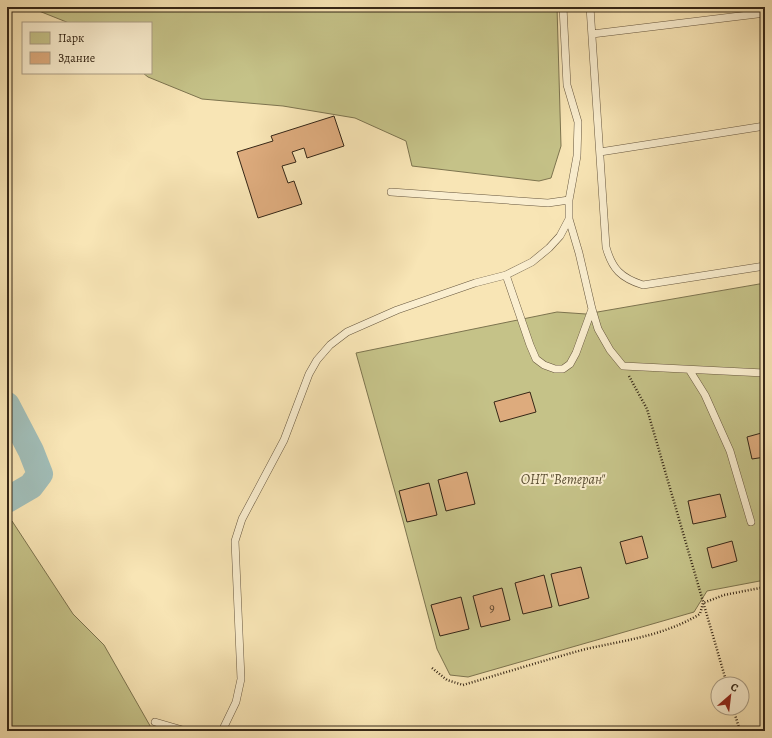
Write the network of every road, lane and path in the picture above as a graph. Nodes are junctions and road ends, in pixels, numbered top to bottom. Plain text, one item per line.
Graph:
1 (563, 7) edge
2 (590, 7) edge
3 (764, 11) edge
4 (765, 22) edge
5 (592, 34) junction
6 (765, 126) edge
7 (600, 152) junction
8 (391, 192) dead end
9 (569, 200) junction
10 (568, 219) junction
11 (765, 266) edge
12 (506, 275) junction
13 (592, 309) junction
14 (623, 366) junction
15 (690, 370) junction
16 (765, 374) edge
17 (751, 522) dead end
18 (765, 587) edge
19 (702, 603) junction
20 (432, 668) dead end
21 (725, 676) edge
22 (735, 716) edge
23 (155, 722) dead end
24 (186, 731) edge
25 (222, 731) edge
26 (740, 731) edge

1 - 9 lane
2 - 5 lane
3 - 4 lane
3 - 5 lane
5 - 7 lane
6 - 7 lane
7 - 11 lane
8 - 9 lane
9 - 10 lane
10 - 12 lane
10 - 13 lane
12 - 13 lane
12 - 25 lane
13 - 14 lane
14 - 15 lane
14 - 19 path
15 - 16 lane
15 - 17 lane
18 - 19 path
19 - 20 path
19 - 21 path
22 - 26 path
23 - 24 lane

